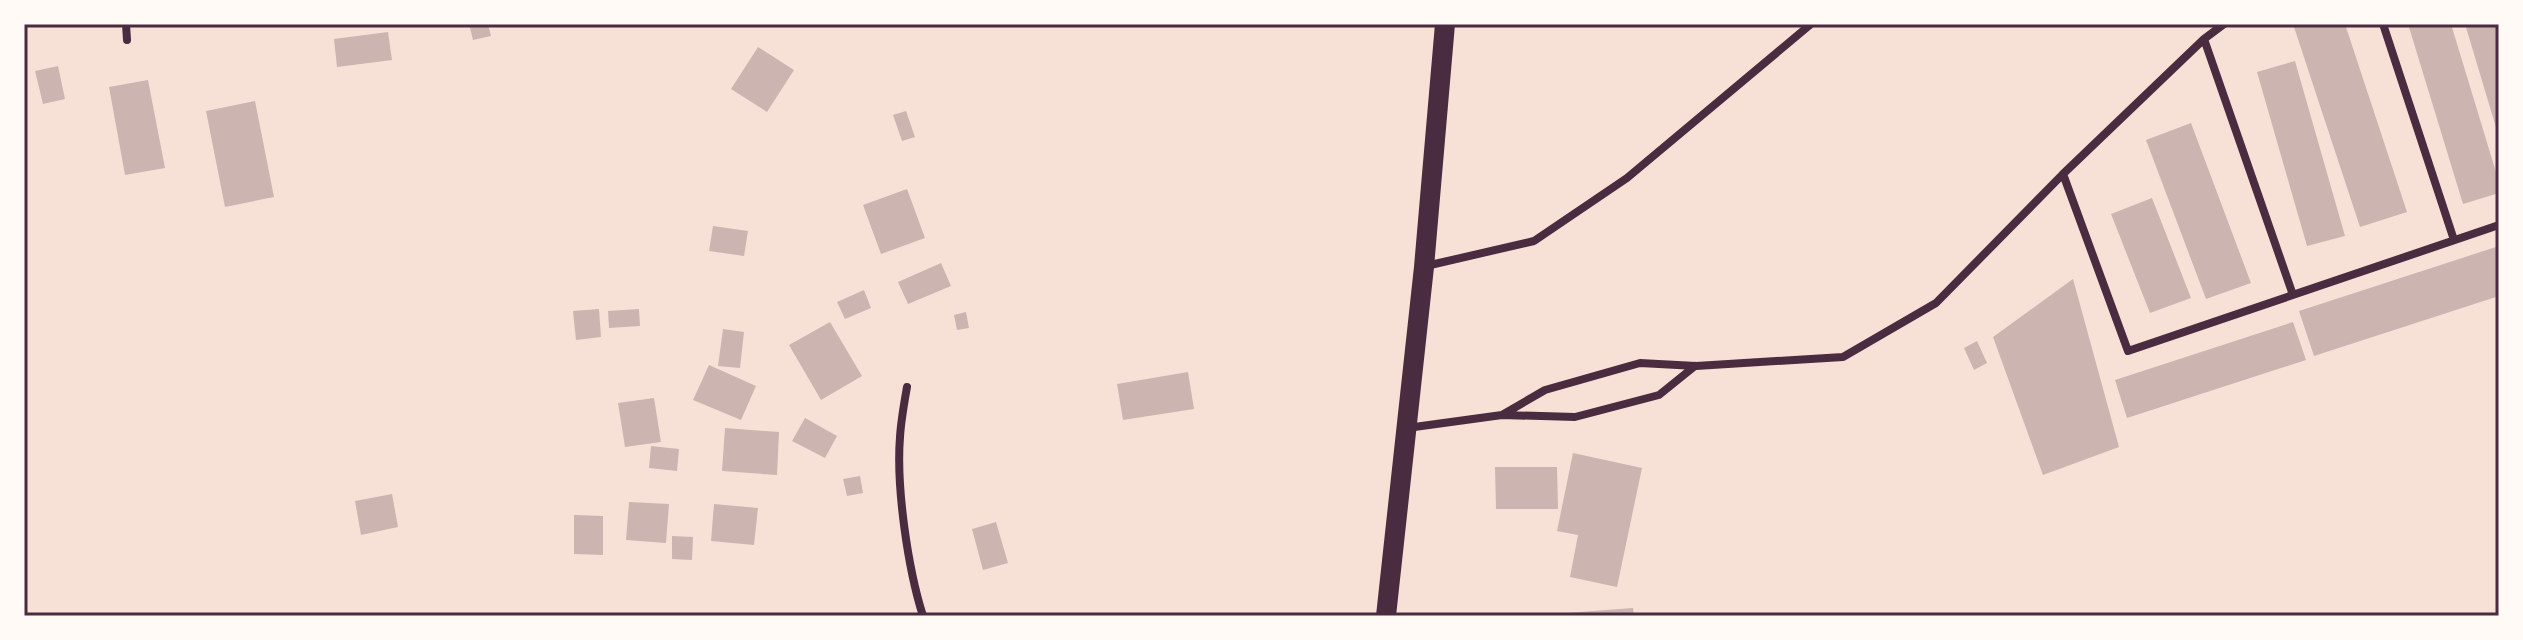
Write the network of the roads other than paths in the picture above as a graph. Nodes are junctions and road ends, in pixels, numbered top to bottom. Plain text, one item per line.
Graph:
1 (126, 24) edge
2 (1445, 24) edge
3 (1811, 24) edge
4 (2224, 24) edge
5 (2383, 24) edge
6 (2204, 39) junction
7 (127, 40) dead end
8 (2063, 174) junction
9 (2499, 225) edge
10 (2454, 240) junction
11 (1424, 267) junction
12 (2293, 295) junction
13 (1696, 366) junction
14 (907, 387) dead end
15 (1502, 415) junction
16 (1407, 428) junction
17 (923, 616) edge
18 (1386, 616) edge

1 - 7 street
2 - 11 main road
3 - 11 street
4 - 6 street
5 - 10 street
6 - 8 street
6 - 12 street
8 - 12 street
8 - 13 street
9 - 10 street
10 - 12 street
11 - 16 main road
13 - 15 street
13 - 15 street
14 - 17 street
15 - 16 street
16 - 18 main road

